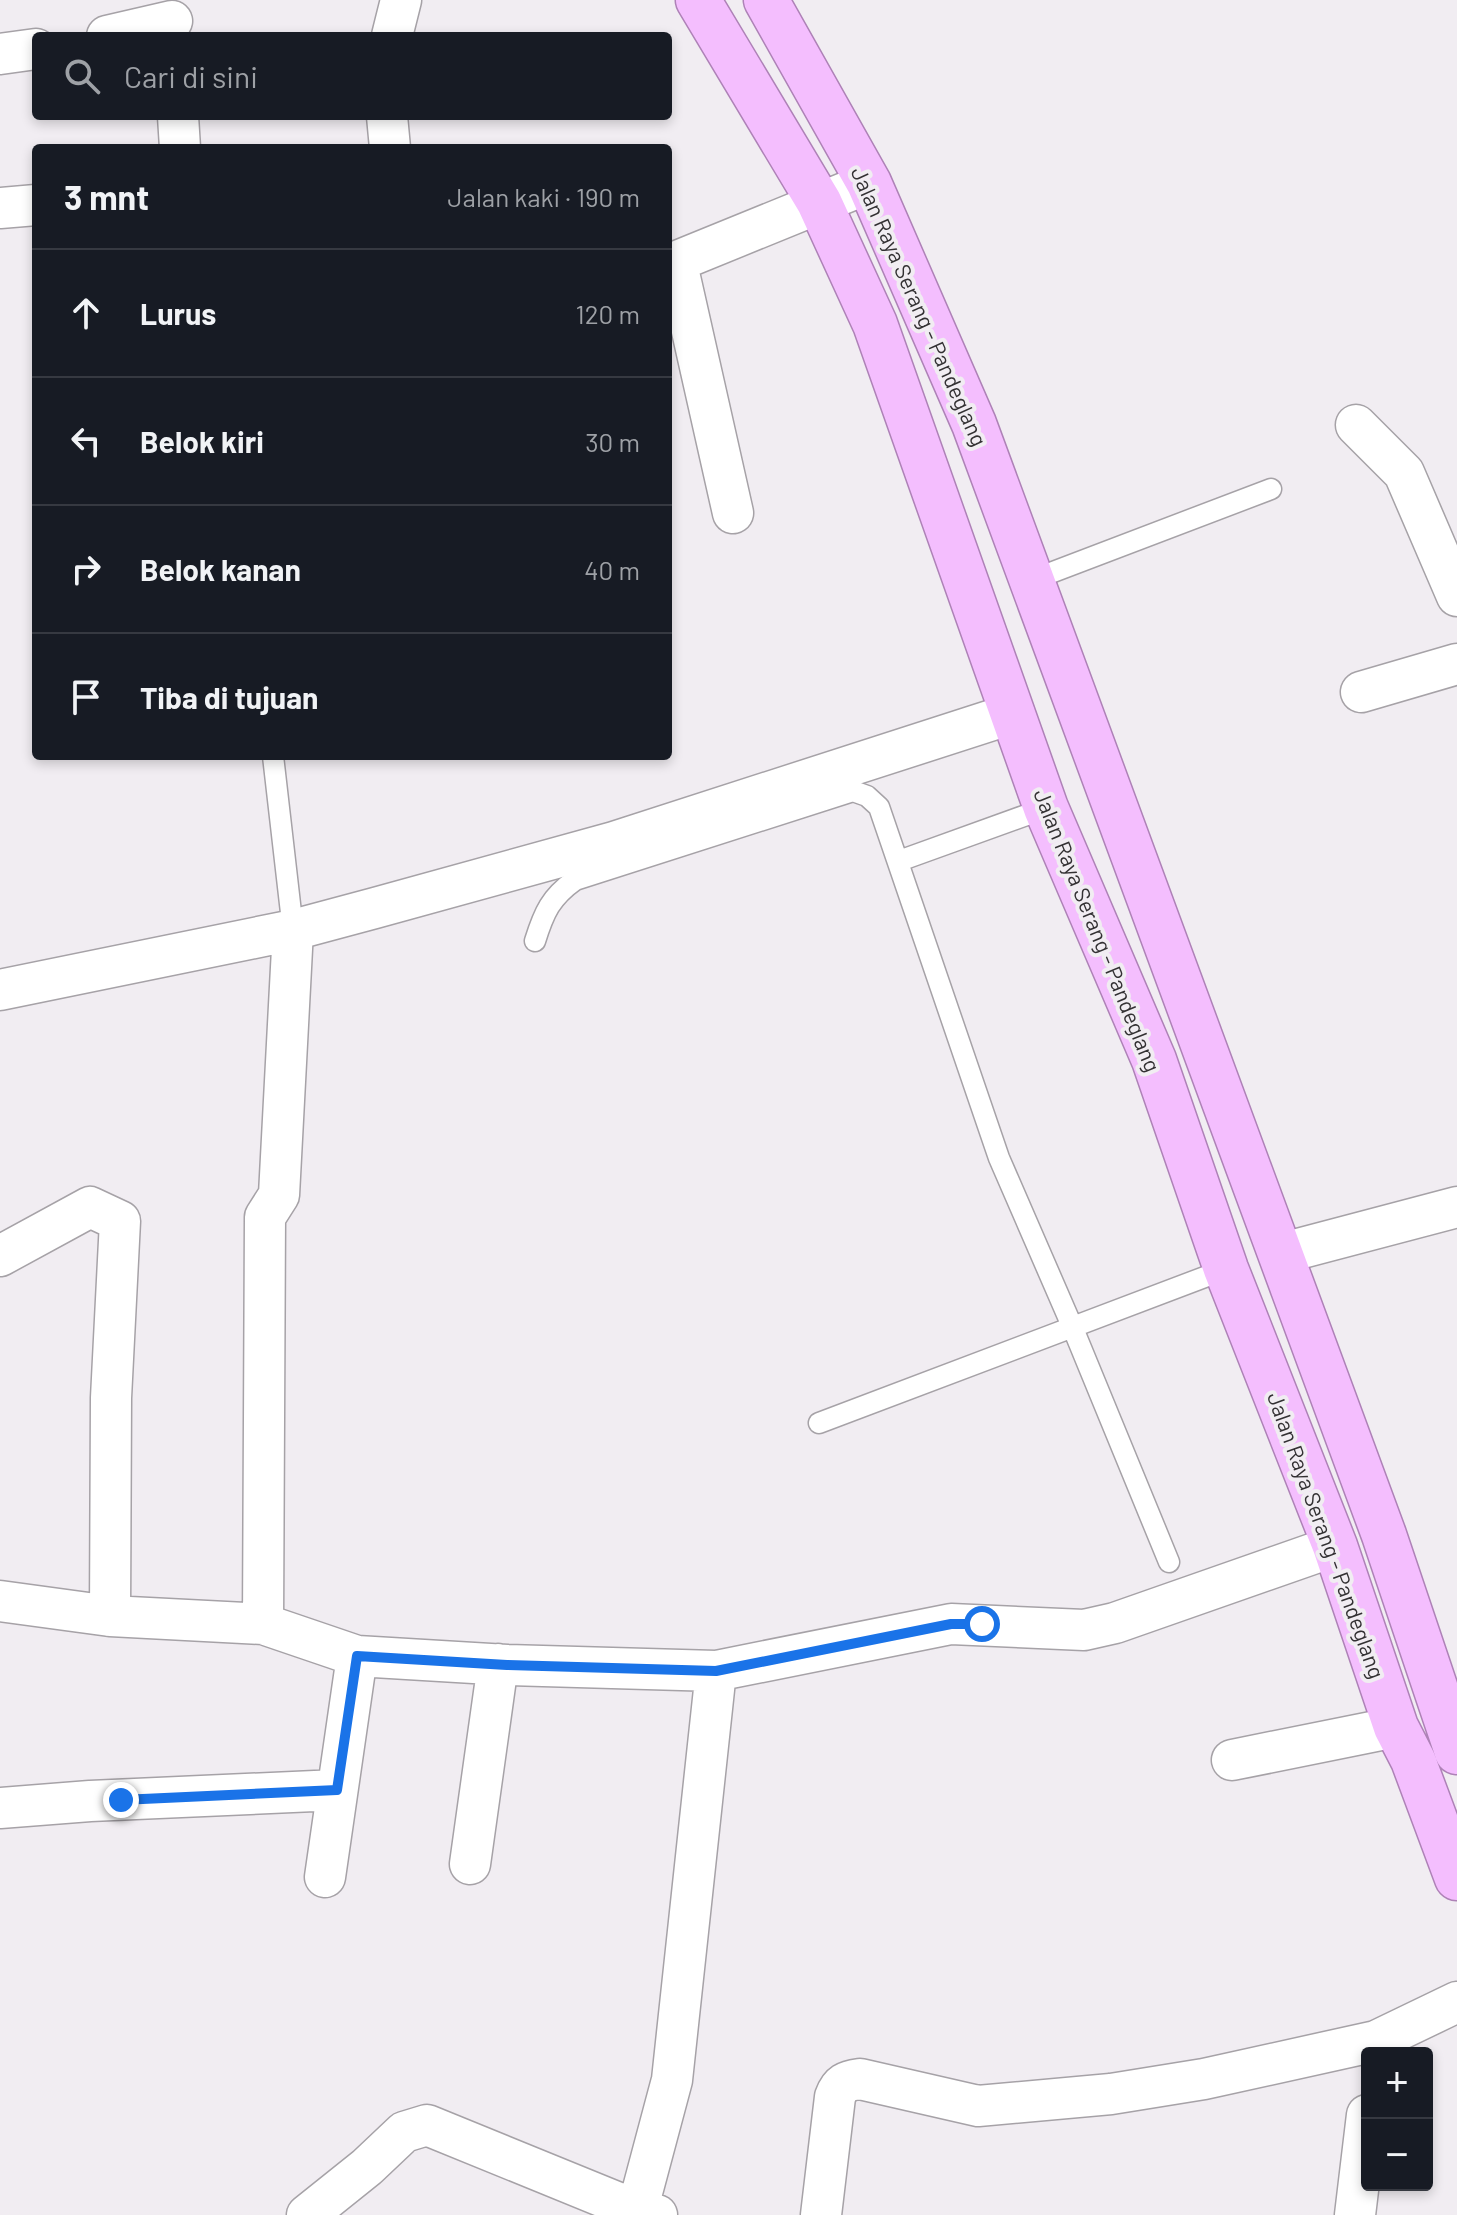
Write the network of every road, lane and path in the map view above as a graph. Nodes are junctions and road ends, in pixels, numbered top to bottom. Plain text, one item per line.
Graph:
1 (401, 0) edge
2 (698, 0) edge
3 (766, 0) edge
4 (171, 19) edge
5 (122, 32) edge
6 (393, 32) edge
7 (32, 50) edge
8 (0, 54) edge
9 (178, 120) edge
10 (387, 120) edge
11 (180, 144) edge
12 (390, 144) edge
13 (869, 183) junction
14 (819, 202) junction
15 (32, 205) edge
16 (0, 208) edge
17 (1356, 425) dead end
18 (1271, 489) dead end
19 (733, 513) dead end
20 (1032, 580) junction
21 (1457, 596) edge
22 (1457, 664) edge
23 (1361, 692) dead end
24 (1014, 713) junction
25 (273, 760) edge
26 (1046, 808) junction
27 (899, 861) junction
28 (293, 930) junction
29 (535, 941) dead end
30 (0, 990) edge
31 (1457, 1207) edge
32 (1279, 1254) junction
33 (0, 1256) edge
34 (1226, 1269) junction
35 (1072, 1326) junction
36 (819, 1423) dead end
37 (1335, 1546) junction
38 (1169, 1562) dead end
39 (0, 1601) edge
40 (110, 1616) junction
41 (263, 1624) junction
42 (357, 1656) junction
43 (498, 1664) junction
44 (1444, 1669) edge
45 (716, 1671) junction
46 (1405, 1744) junction
47 (1456, 1748) edge
48 (1232, 1760) dead end
49 (337, 1790) junction
50 (0, 1808) edge
51 (470, 1864) dead end
52 (325, 1877) dead end
53 (1457, 1878) edge
54 (1457, 2002) edge
55 (1375, 2047) edge
56 (1361, 2050) edge
57 (1367, 2119) edge
58 (643, 2214) edge
59 (307, 2215) edge
60 (821, 2215) edge
61 (1355, 2215) edge

1 - 6 street
2 - 14 highway, Jalan Raya Serang - Pandeglang
3 - 13 highway, Jalan Raya Serang - Pandeglang
4 - 5 street
7 - 8 street
9 - 11 street
10 - 12 street
13 - 14 street
13 - 20 highway, Jalan Raya Serang - Pandeglang
14 - 19 street
14 - 24 highway, Jalan Raya Serang - Pandeglang
15 - 16 street
17 - 21 street
18 - 20 lane
20 - 32 highway, Jalan Raya Serang - Pandeglang
22 - 23 street
24 - 26 highway, Jalan Raya Serang - Pandeglang
24 - 28 street
25 - 28 lane
26 - 27 lane
26 - 34 highway, Jalan Raya Serang - Pandeglang
27 - 29 lane
27 - 35 lane
28 - 30 street
28 - 41 street
31 - 32 street
32 - 44 highway, Jalan Raya Serang - Pandeglang
33 - 40 street
34 - 35 lane
34 - 37 highway, Jalan Raya Serang - Pandeglang
35 - 36 lane
35 - 38 lane
37 - 45 street
37 - 46 highway, Jalan Raya Serang - Pandeglang
39 - 40 street
40 - 41 street
41 - 42 street
42 - 43 street
42 - 49 street
43 - 45 street
43 - 51 street
44 - 47 highway, Jalan Raya Serang - Pandeglang
45 - 58 street
46 - 47 highway
46 - 48 street
46 - 53 highway, Jalan Raya Serang - Pandeglang
49 - 50 street
49 - 52 street
54 - 55 street
56 - 60 street
57 - 61 street
58 - 59 street

